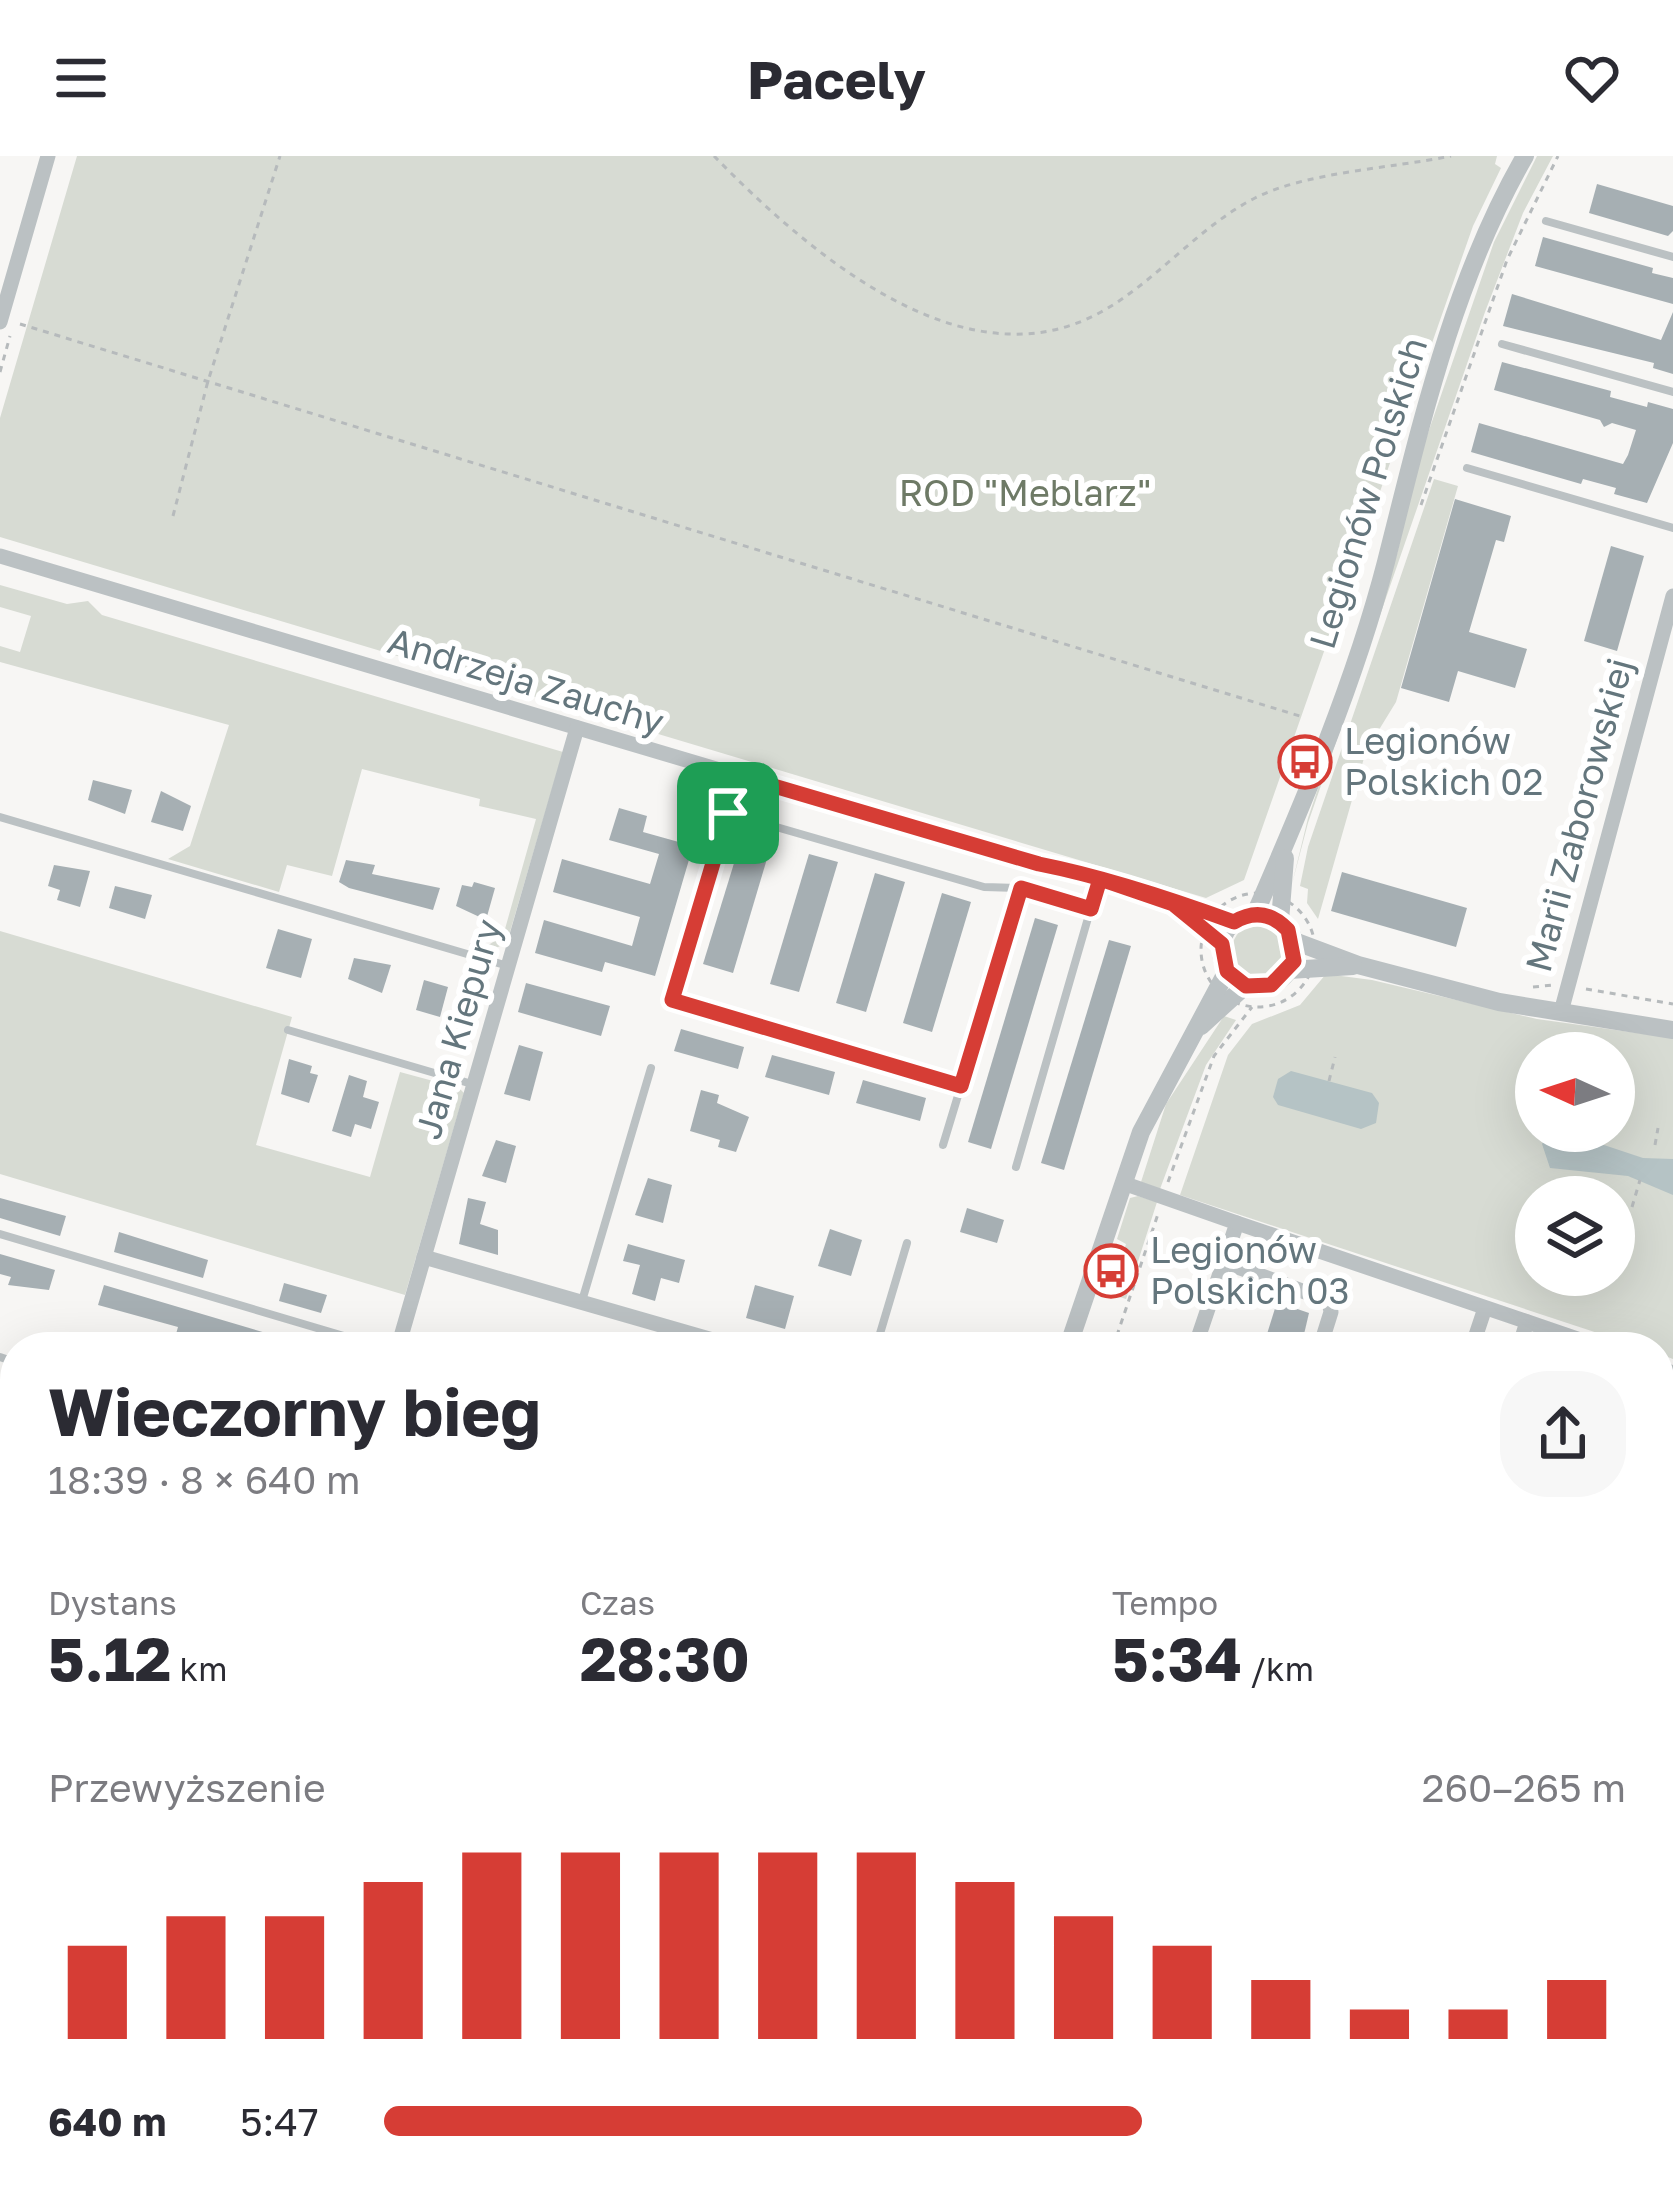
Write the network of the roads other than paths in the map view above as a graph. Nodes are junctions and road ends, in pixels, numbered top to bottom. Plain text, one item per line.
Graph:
1 (48, 156) edge
2 (1525, 156) edge
3 (1546, 221) dead end
4 (1673, 257) edge
5 (6, 325) edge
6 (1502, 344) dead end
7 (1673, 392) edge
8 (1467, 468) dead end
9 (1673, 528) edge
10 (0, 556) edge
11 (1673, 596) edge
12 (577, 728) junction
13 (740, 776) junction
14 (728, 813) junction
15 (0, 817) edge
16 (1285, 854) junction
17 (1100, 879) junction
18 (1021, 888) junction
19 (1173, 904) junction
20 (1091, 909) junction
21 (1255, 914) junction
22 (1280, 921) junction
23 (1234, 922) junction
24 (1213, 940) junction
25 (1294, 941) junction
26 (1358, 965) junction
27 (508, 966) junction
28 (1289, 970) junction
29 (1220, 978) junction
30 (1241, 994) junction
31 (1561, 1012) junction
32 (1197, 1029) junction
33 (288, 1030) dead end
34 (1673, 1030) edge
35 (651, 1068) dead end
36 (474, 1084) junction
37 (961, 1086) junction
38 (944, 1145) dead end
39 (1016, 1167) dead end
40 (1123, 1183) junction
41 (1237, 1223) junction
42 (0, 1234) edge
43 (907, 1243) dead end
44 (424, 1257) junction
45 (1223, 1262) junction
46 (582, 1303) junction
47 (1485, 1308) junction
48 (1527, 1322) junction
49 (330, 1332) edge
50 (402, 1332) edge
51 (684, 1332) edge
52 (880, 1332) edge
53 (1073, 1332) edge
54 (1200, 1332) edge
55 (1325, 1332) edge
56 (1477, 1332) edge
57 (1524, 1332) edge
58 (1557, 1332) edge

1 - 5 street
2 - 16 street, Legionów Polskich
3 - 4 lane
6 - 7 lane
8 - 9 lane
10 - 12 street, Andrzeja Zauchy
11 - 31 street, Marii Zaborowskiej
12 - 13 street, Andrzeja Zauchy
12 - 27 street, Jana Kiepury
13 - 14 lane
13 - 17 street, Andrzeja Zauchy
14 - 18 lane
14 - 37 lane
15 - 27 lane
16 - 21 street, Legionów Polskich
16 - 22 street, Legionów Polskich
17 - 19 street, Andrzeja Zauchy
17 - 20 lane
18 - 20 lane
18 - 37 lane
19 - 23 street, Andrzeja Zauchy
19 - 24 street, Andrzeja Zauchy
20 - 39 lane
21 - 22 street
21 - 23 street
22 - 25 street
23 - 24 street
24 - 29 street
25 - 26 street
25 - 28 street
26 - 28 street
26 - 31 street
27 - 36 street, Jana Kiepury
28 - 30 street
29 - 30 street
29 - 32 street
30 - 32 street
31 - 34 street, Marii Zaborowskiej
32 - 40 street
33 - 36 lane
35 - 46 lane
36 - 44 street, Jana Kiepury
37 - 38 lane
40 - 41 street
40 - 53 street
41 - 45 street
41 - 47 street
42 - 49 lane
43 - 52 lane
44 - 46 street
44 - 50 street, Jana Kiepury
45 - 54 street
45 - 55 street
46 - 51 street
47 - 48 street
47 - 56 street
48 - 57 street
48 - 58 street

